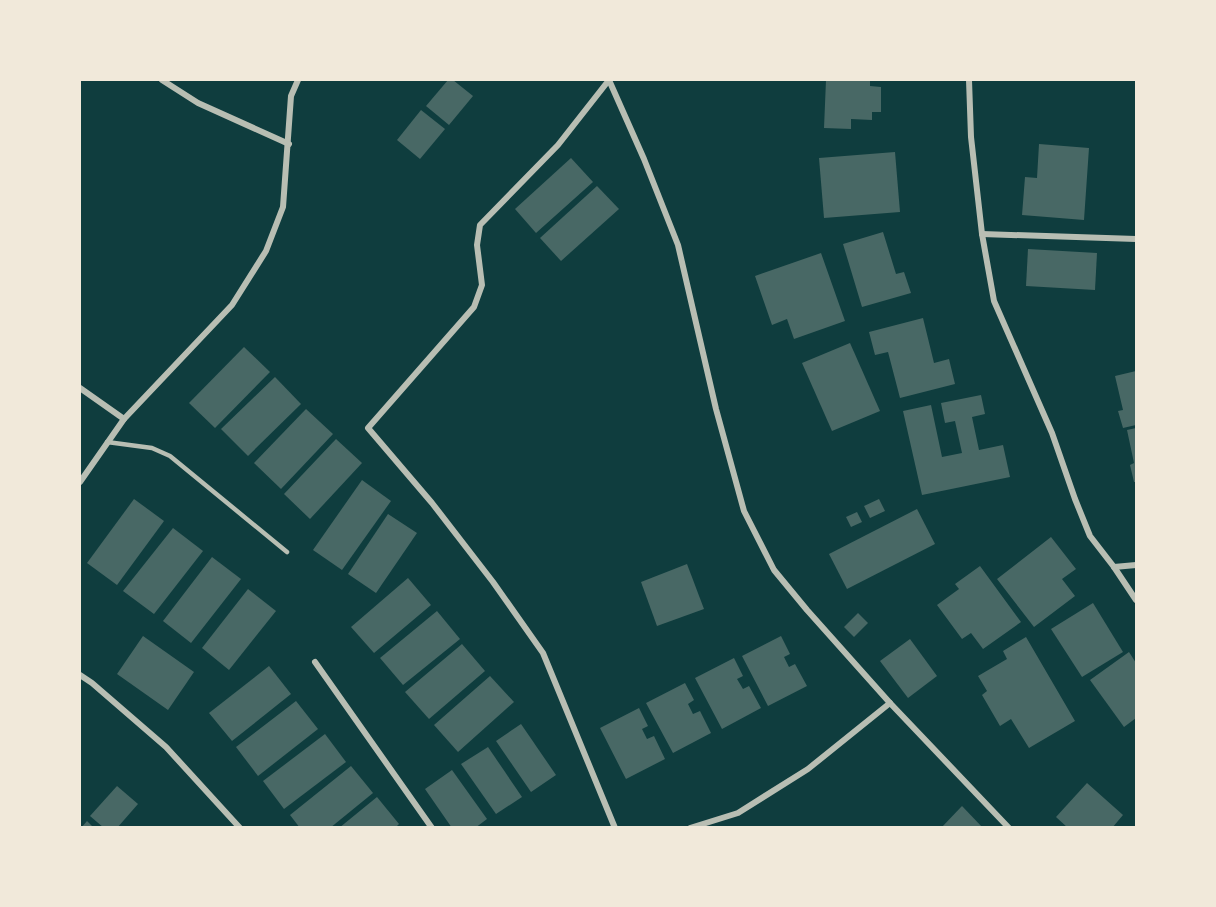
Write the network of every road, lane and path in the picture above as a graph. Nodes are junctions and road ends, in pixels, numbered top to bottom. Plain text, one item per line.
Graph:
1 (162, 80) edge
2 (298, 80) edge
3 (609, 80) edge
4 (969, 80) edge
5 (289, 144) junction
6 (982, 234) junction
7 (1137, 239) edge
8 (80, 388) edge
9 (124, 419) junction
10 (107, 442) junction
11 (80, 482) edge
12 (287, 552) dead end
13 (1137, 564) edge
14 (1114, 567) junction
15 (1137, 600) edge
16 (315, 662) dead end
17 (80, 675) edge
18 (890, 703) junction
19 (240, 828) edge
20 (432, 828) edge
21 (615, 828) edge
22 (690, 828) edge
23 (1009, 828) edge

1 - 5 street
2 - 5 street
3 - 18 street
3 - 21 street
4 - 6 street
5 - 9 street
6 - 7 street
6 - 14 street
8 - 9 street
9 - 10 street
10 - 11 street
10 - 12 lane
13 - 14 street
14 - 15 street
16 - 20 street
17 - 19 street
18 - 22 street
18 - 23 street

